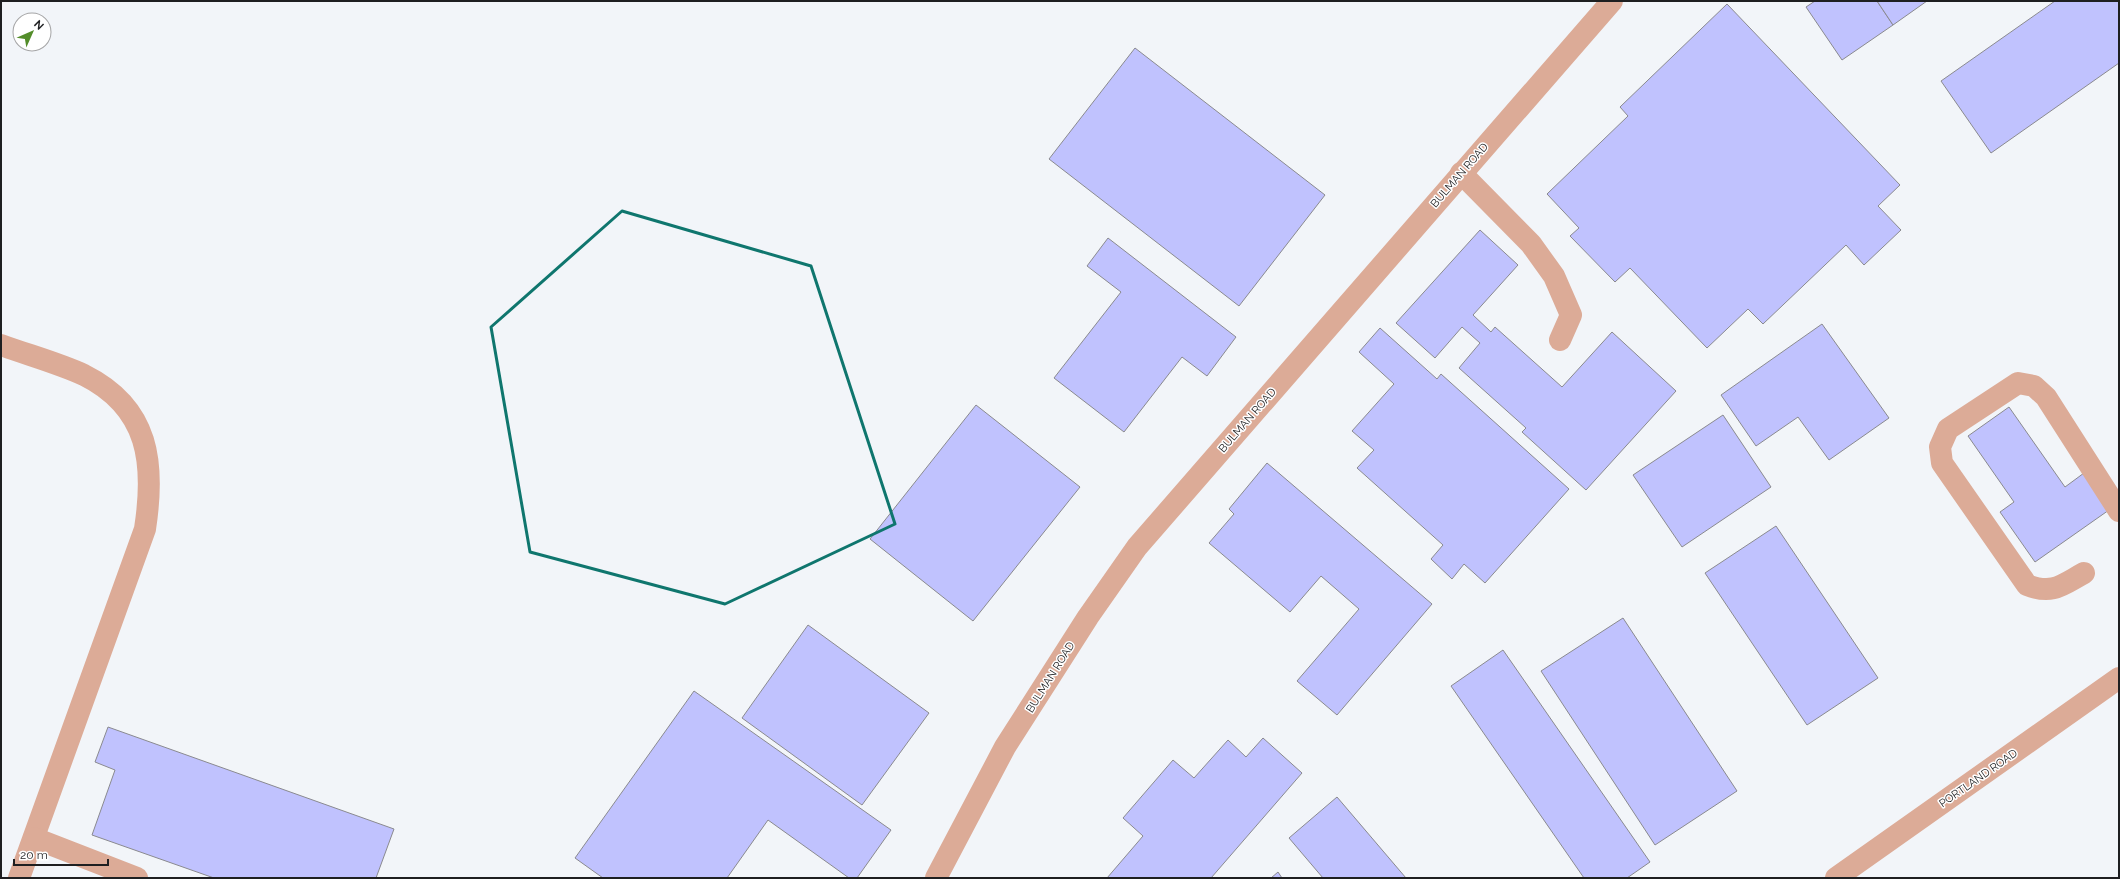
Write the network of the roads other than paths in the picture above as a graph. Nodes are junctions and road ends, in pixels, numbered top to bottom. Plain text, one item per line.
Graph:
1 (1612, 1) edge
2 (1461, 173) junction
3 (1560, 340) dead end
4 (1, 345) edge
5 (2119, 511) edge
6 (2084, 572) dead end
7 (2119, 678) edge
8 (34, 838) junction
9 (19, 878) edge
10 (137, 878) edge
11 (936, 878) edge
12 (1836, 878) edge

1 - 2 lane, BULMAN ROAD
2 - 3 lane
2 - 11 lane, BULMAN ROAD
4 - 8 lane
5 - 6 lane
7 - 12 lane, PORTLAND ROAD
8 - 9 lane
8 - 10 lane

